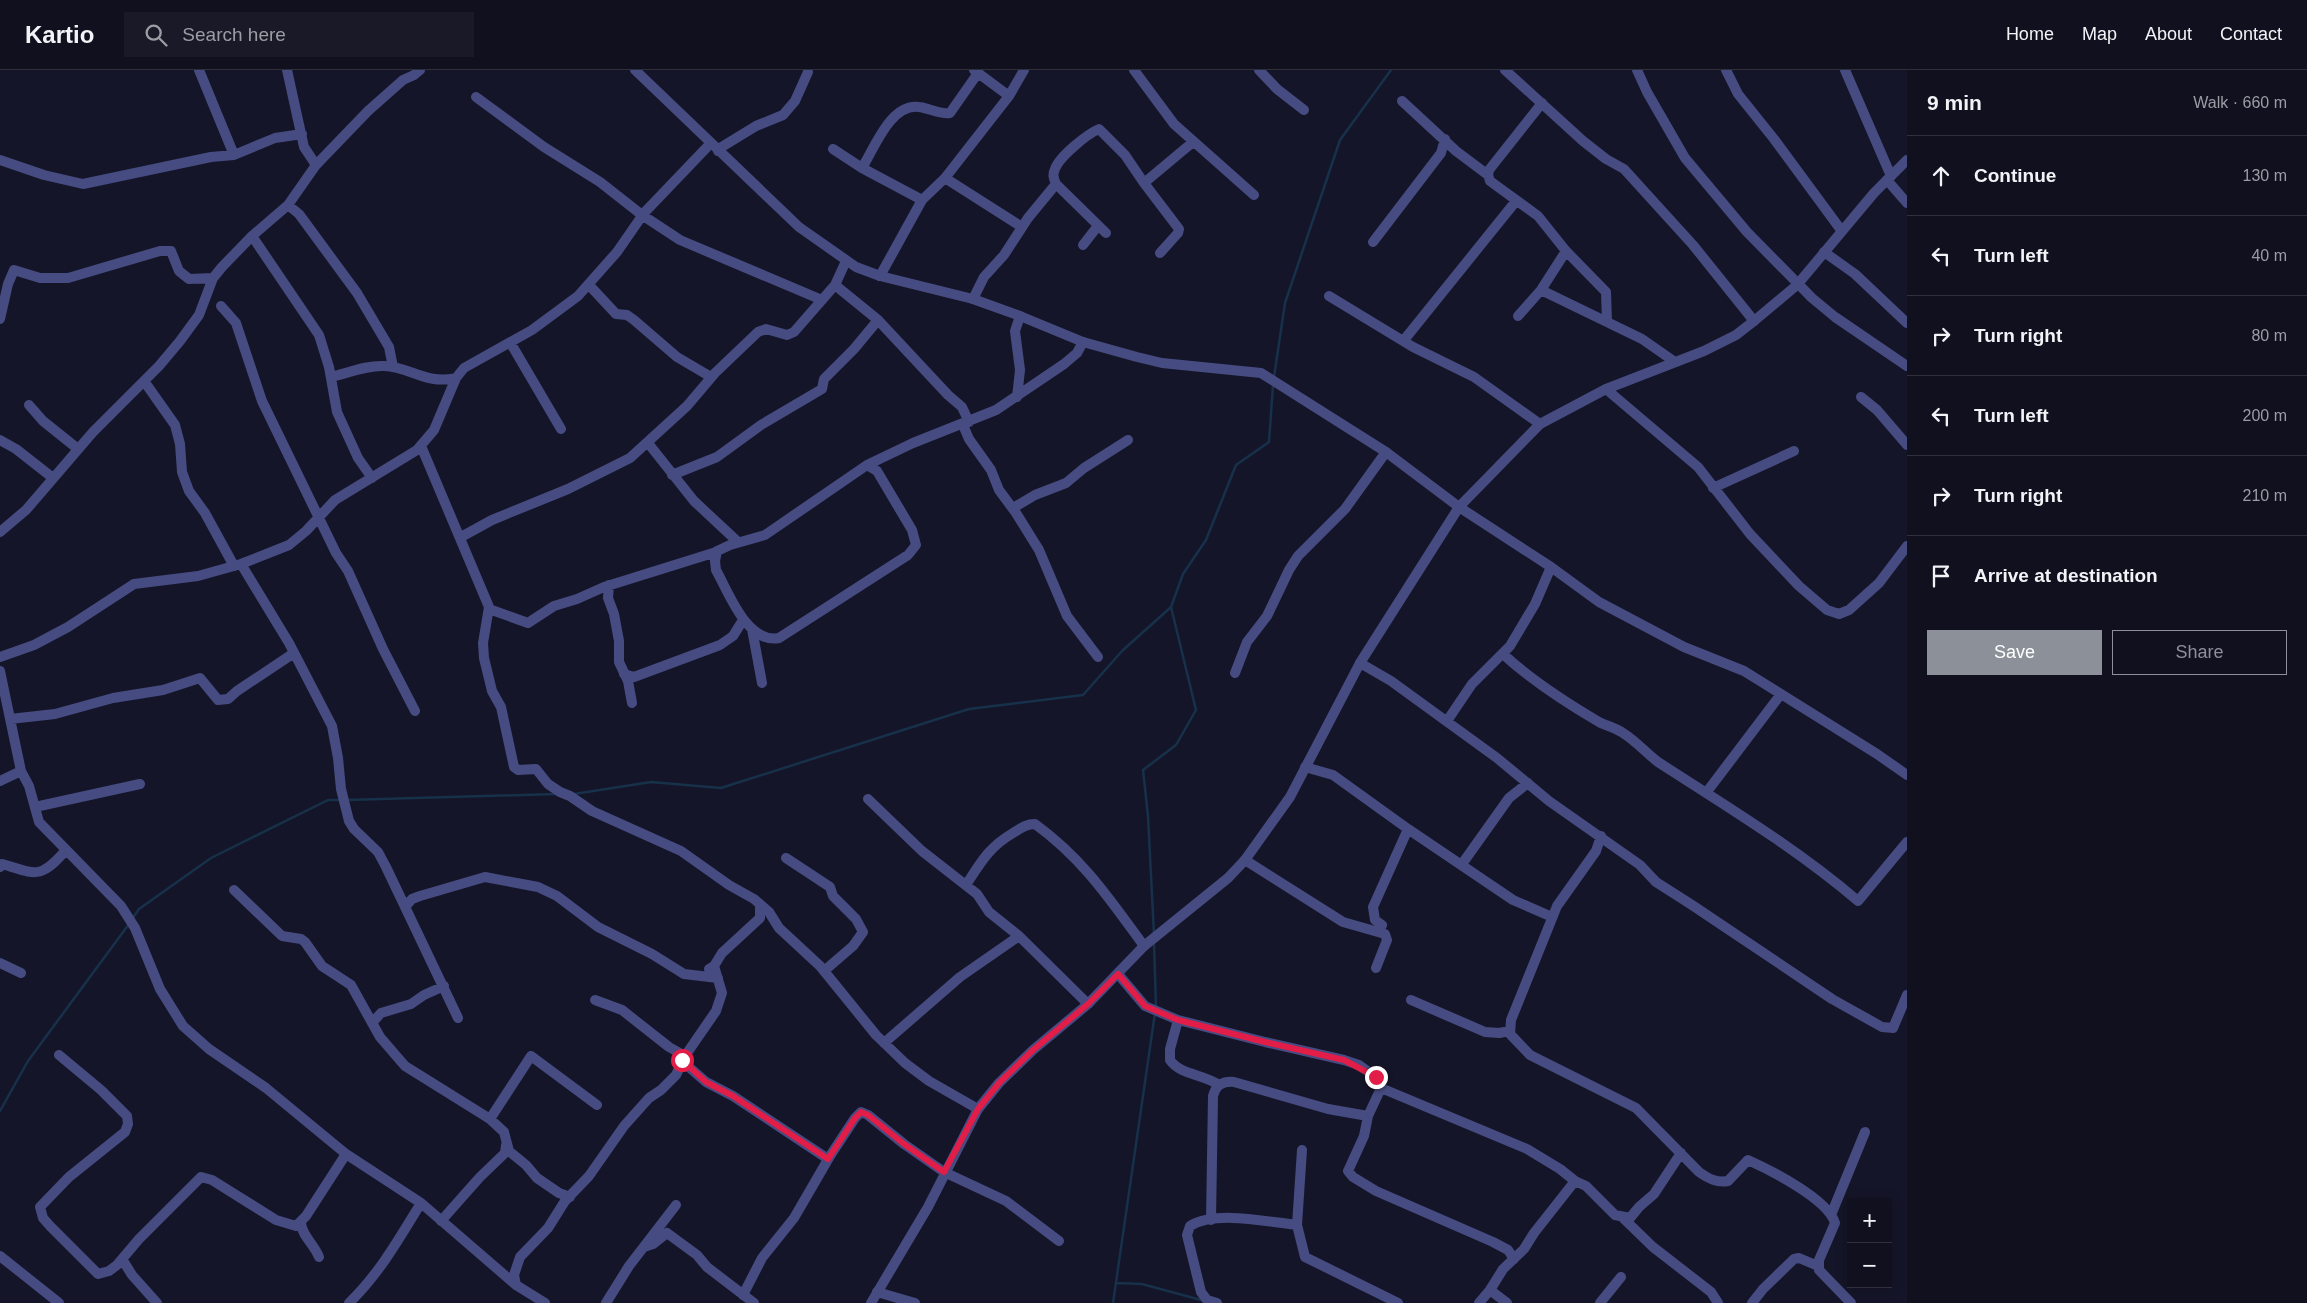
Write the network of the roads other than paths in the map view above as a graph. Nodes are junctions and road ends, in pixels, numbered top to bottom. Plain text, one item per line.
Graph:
1 (200, 70) edge
2 (287, 70) edge
3 (635, 70) edge
4 (1024, 70) edge
5 (1134, 70) edge
6 (1259, 70) edge
7 (1505, 70) edge
8 (1637, 70) edge
9 (1726, 70) edge
10 (1844, 70) edge
11 (414, 72) edge
12 (808, 72) dead end
13 (976, 72) edge
14 (1010, 96) junction
15 (476, 97) dead end
16 (1402, 101) dead end
17 (1542, 103) junction
18 (1304, 110) dead end
19 (302, 134) junction
20 (1445, 139) junction
21 (1193, 142) junction
22 (714, 148) junction
23 (833, 149) dead end
24 (234, 155) junction
25 (0, 160) edge
26 (1907, 160) edge
27 (316, 165) junction
28 (862, 168) junction
29 (1488, 175) junction
30 (944, 178) junction
31 (1889, 178) junction
32 (1144, 183) junction
33 (1056, 184) junction
34 (1254, 195) dead end
35 (922, 200) junction
36 (1516, 201) junction
37 (1907, 203) edge
38 (288, 205) junction
39 (642, 215) junction
40 (1097, 226) junction
41 (1022, 227) junction
42 (1841, 230) junction
43 (1106, 233) dead end
44 (252, 236) junction
45 (1373, 242) dead end
46 (1084, 246) dead end
47 (1566, 251) junction
48 (1824, 252) junction
49 (1160, 253) dead end
50 (846, 262) junction
51 (880, 276) junction
52 (213, 278) junction
53 (589, 285) junction
54 (835, 285) junction
55 (1797, 285) junction
56 (1541, 290) junction
57 (1329, 296) dead end
58 (974, 299) junction
59 (822, 300) junction
60 (220, 306) dead end
61 (1020, 316) junction
62 (1518, 316) dead end
63 (0, 319) edge
64 (878, 320) junction
65 (1754, 321) junction
66 (1607, 322) junction
67 (1907, 323) edge
68 (1404, 340) junction
69 (510, 342) junction
70 (1083, 342) junction
71 (1675, 362) junction
72 (1907, 366) edge
73 (392, 368) junction
74 (711, 377) junction
75 (331, 378) junction
76 (456, 378) junction
77 (144, 381) junction
78 (1606, 389) junction
79 (1017, 397) junction
80 (1861, 397) dead end
81 (29, 405) dead end
82 (966, 423) junction
83 (1540, 424) junction
84 (561, 429) dead end
85 (0, 440) edge
86 (1128, 440) dead end
87 (648, 443) junction
88 (1907, 445) edge
89 (421, 446) junction
90 (78, 449) junction
91 (1794, 451) dead end
92 (1386, 452) junction
93 (879, 460) junction
94 (867, 465) junction
95 (877, 471) junction
96 (672, 474) junction
97 (54, 478) junction
98 (372, 478) junction
99 (1713, 488) junction
100 (1459, 507) junction
101 (1014, 508) junction
102 (318, 517) junction
103 (0, 532) edge
104 (460, 537) junction
105 (733, 541) junction
106 (1907, 546) edge
107 (717, 551) junction
108 (238, 565) junction
109 (1551, 567) junction
110 (609, 585) junction
111 (489, 609) junction
112 (743, 620) junction
113 (752, 629) junction
114 (294, 652) junction
115 (1503, 654) junction
116 (0, 657) edge
117 (1098, 657) dead end
118 (1360, 663) junction
119 (0, 671) edge
120 (1235, 673) dead end
121 (624, 674) junction
122 (762, 683) dead end
123 (1781, 694) junction
124 (632, 703) dead end
125 (415, 710) dead end
126 (10, 719) junction
127 (1447, 721) junction
128 (1305, 767) junction
129 (21, 771) junction
130 (1907, 775) edge
131 (0, 780) edge
132 (1528, 783) junction
133 (140, 784) dead end
134 (1706, 793) junction
135 (868, 799) dead end
136 (35, 807) junction
137 (1408, 829) junction
138 (1601, 836) junction
139 (1907, 842) edge
140 (66, 850) junction
141 (786, 858) dead end
142 (1245, 860) junction
143 (1462, 864) junction
144 (0, 867) edge
145 (966, 885) junction
146 (234, 890) dead end
147 (760, 904) junction
148 (404, 907) junction
149 (1552, 917) junction
150 (760, 918) junction
151 (772, 918) junction
152 (1379, 931) junction
153 (1019, 936) junction
154 (1144, 946) junction
155 (0, 963) edge
156 (714, 966) junction
157 (1376, 968) dead end
158 (824, 971) junction
159 (21, 973) dead end
160 (1118, 974) junction
161 (700, 975) junction
162 (718, 978) junction
163 (444, 986) junction
164 (1907, 995) edge
165 (595, 1000) dead end
166 (1411, 1000) dead end
167 (1088, 1004) junction
168 (458, 1018) dead end
169 (1178, 1020) junction
170 (372, 1023) junction
171 (1510, 1031) junction
172 (884, 1043) junction
173 (59, 1055) dead end
174 (684, 1058) junction
175 (1218, 1085) junction
176 (1381, 1088) junction
177 (597, 1105) dead end
178 (978, 1109) junction
179 (1368, 1116) junction
180 (490, 1119) junction
181 (1864, 1132) dead end
182 (507, 1150) junction
183 (1302, 1150) dead end
184 (1680, 1153) junction
185 (346, 1154) junction
186 (828, 1159) junction
187 (944, 1172) junction
188 (1575, 1181) junction
189 (570, 1197) junction
190 (421, 1204) junction
191 (676, 1205) dead end
192 (1830, 1215) junction
193 (1623, 1218) junction
194 (1212, 1220) junction
195 (441, 1221) junction
196 (301, 1223) junction
197 (1297, 1225) junction
198 (1059, 1241) dead end
199 (644, 1246) junction
200 (0, 1256) edge
201 (319, 1257) dead end
202 (122, 1259) junction
203 (1514, 1259) junction
204 (1818, 1266) junction
205 (1621, 1276) dead end
206 (516, 1285) junction
207 (1490, 1290) junction
208 (877, 1292) junction
209 (743, 1295) junction
210 (59, 1303) edge
211 (157, 1303) edge
212 (349, 1303) edge
213 (545, 1303) edge
214 (606, 1303) edge
215 (754, 1303) edge
216 (871, 1303) edge
217 (915, 1303) edge
218 (1217, 1303) edge
219 (1398, 1303) edge
220 (1479, 1303) edge
221 (1507, 1303) edge
222 (1600, 1303) edge
223 (1718, 1303) edge
224 (1752, 1303) edge
225 (1851, 1303) edge

1 - 24 street
2 - 19 street
3 - 22 street
4 - 14 street
5 - 21 street
6 - 18 street
7 - 17 street
8 - 55 street
9 - 42 street
10 - 31 street
11 - 27 street
12 - 22 street
13 - 14 street
13 - 28 street
14 - 30 street
15 - 39 street
16 - 20 street
17 - 29 street
17 - 65 street
19 - 24 street
19 - 27 street
20 - 29 street
20 - 45 street
21 - 32 street
21 - 34 street
22 - 39 street
22 - 50 street
23 - 28 street
24 - 25 street
26 - 31 street
27 - 38 street
28 - 35 street
29 - 36 street
30 - 35 street
30 - 41 street
31 - 37 street
31 - 42 street
32 - 33 street
32 - 49 street
33 - 40 street
33 - 41 street
35 - 51 street
36 - 47 street
36 - 68 street
38 - 44 street
38 - 73 street
39 - 53 street
39 - 59 street
40 - 43 street
40 - 46 street
41 - 58 street
42 - 48 street
44 - 52 street
44 - 75 street
47 - 56 street
47 - 66 street
48 - 55 street
48 - 67 street
50 - 51 street
50 - 54 street
51 - 58 street
52 - 63 street
52 - 77 street
53 - 69 street
53 - 74 street
54 - 59 street
54 - 64 street
55 - 65 street
55 - 72 street
56 - 62 street
56 - 66 street
57 - 68 street
58 - 61 street
59 - 74 street
60 - 102 street
61 - 70 street
61 - 79 street
64 - 82 street
64 - 96 street
65 - 71 street
66 - 71 street
68 - 83 street
69 - 76 street
69 - 84 street
70 - 79 street
70 - 92 street
71 - 78 street
73 - 75 street
73 - 76 street
74 - 87 street
75 - 98 street
76 - 89 street
77 - 90 street
77 - 108 street
78 - 83 street
78 - 99 street
79 - 82 street
80 - 88 street
81 - 90 street
82 - 93 street
82 - 101 street
83 - 100 street
85 - 97 street
86 - 101 street
87 - 96 street
87 - 104 street
89 - 98 street
89 - 104 street
90 - 97 street
91 - 99 street
92 - 100 street
92 - 120 street
93 - 94 street
93 - 95 street
94 - 95 street
94 - 105 street
95 - 113 street
96 - 105 street
97 - 103 street
98 - 102 street
99 - 106 street
100 - 109 street
100 - 118 street
101 - 117 street
102 - 108 street
102 - 125 street
104 - 111 street
105 - 107 street
107 - 110 street
107 - 112 street
108 - 114 street
108 - 116 street
109 - 115 street
109 - 123 street
110 - 111 street
110 - 121 street
111 - 147 street
112 - 113 street
112 - 121 street
113 - 122 street
114 - 126 street
114 - 148 street
115 - 127 street
115 - 134 street
118 - 127 street
118 - 128 street
119 - 126 street
121 - 124 street
123 - 130 street
123 - 134 street
126 - 129 street
127 - 132 street
128 - 137 street
128 - 142 street
129 - 131 street
129 - 136 street
132 - 138 street
132 - 143 street
133 - 136 street
134 - 139 street
135 - 145 street
136 - 140 street
137 - 143 street
137 - 152 street
138 - 149 street
138 - 164 street
140 - 144 street
140 - 185 street
141 - 158 street
142 - 152 street
142 - 154 street
143 - 149 street
145 - 153 street
145 - 154 street
146 - 170 street
147 - 150 street
147 - 151 street
148 - 161 street
148 - 163 street
149 - 171 street
150 - 151 street
150 - 156 street
151 - 158 street
152 - 157 street
153 - 167 street
153 - 172 street
154 - 160 street
155 - 159 street
156 - 161 street
156 - 162 street
158 - 172 street
160 - 167 street
160 - 169 street
161 - 162 street
162 - 174 street
163 - 168 street
163 - 170 street
165 - 174 street
166 - 171 street
167 - 178 street
169 - 175 street
169 - 176 street
170 - 180 street
171 - 184 street
172 - 178 street
173 - 202 street
174 - 186 street
174 - 189 street
175 - 179 street
175 - 194 street
176 - 179 street
176 - 188 street
177 - 180 street
178 - 187 street
179 - 203 street
180 - 182 street
181 - 192 street
182 - 189 street
182 - 195 street
183 - 197 street
184 - 192 street
184 - 193 street
185 - 190 street
185 - 196 street
186 - 187 street
186 - 209 street
187 - 198 street
187 - 208 street
188 - 193 street
188 - 203 street
189 - 206 street
190 - 195 street
190 - 212 street
191 - 199 street
192 - 204 street
193 - 223 street
194 - 197 street
194 - 218 street
195 - 206 street
196 - 201 street
196 - 202 street
197 - 219 street
199 - 209 street
199 - 214 street
200 - 210 street
202 - 211 street
203 - 207 street
204 - 224 street
204 - 225 street
205 - 222 street
206 - 213 street
207 - 220 street
207 - 221 street
208 - 216 street
208 - 217 street
209 - 215 street

